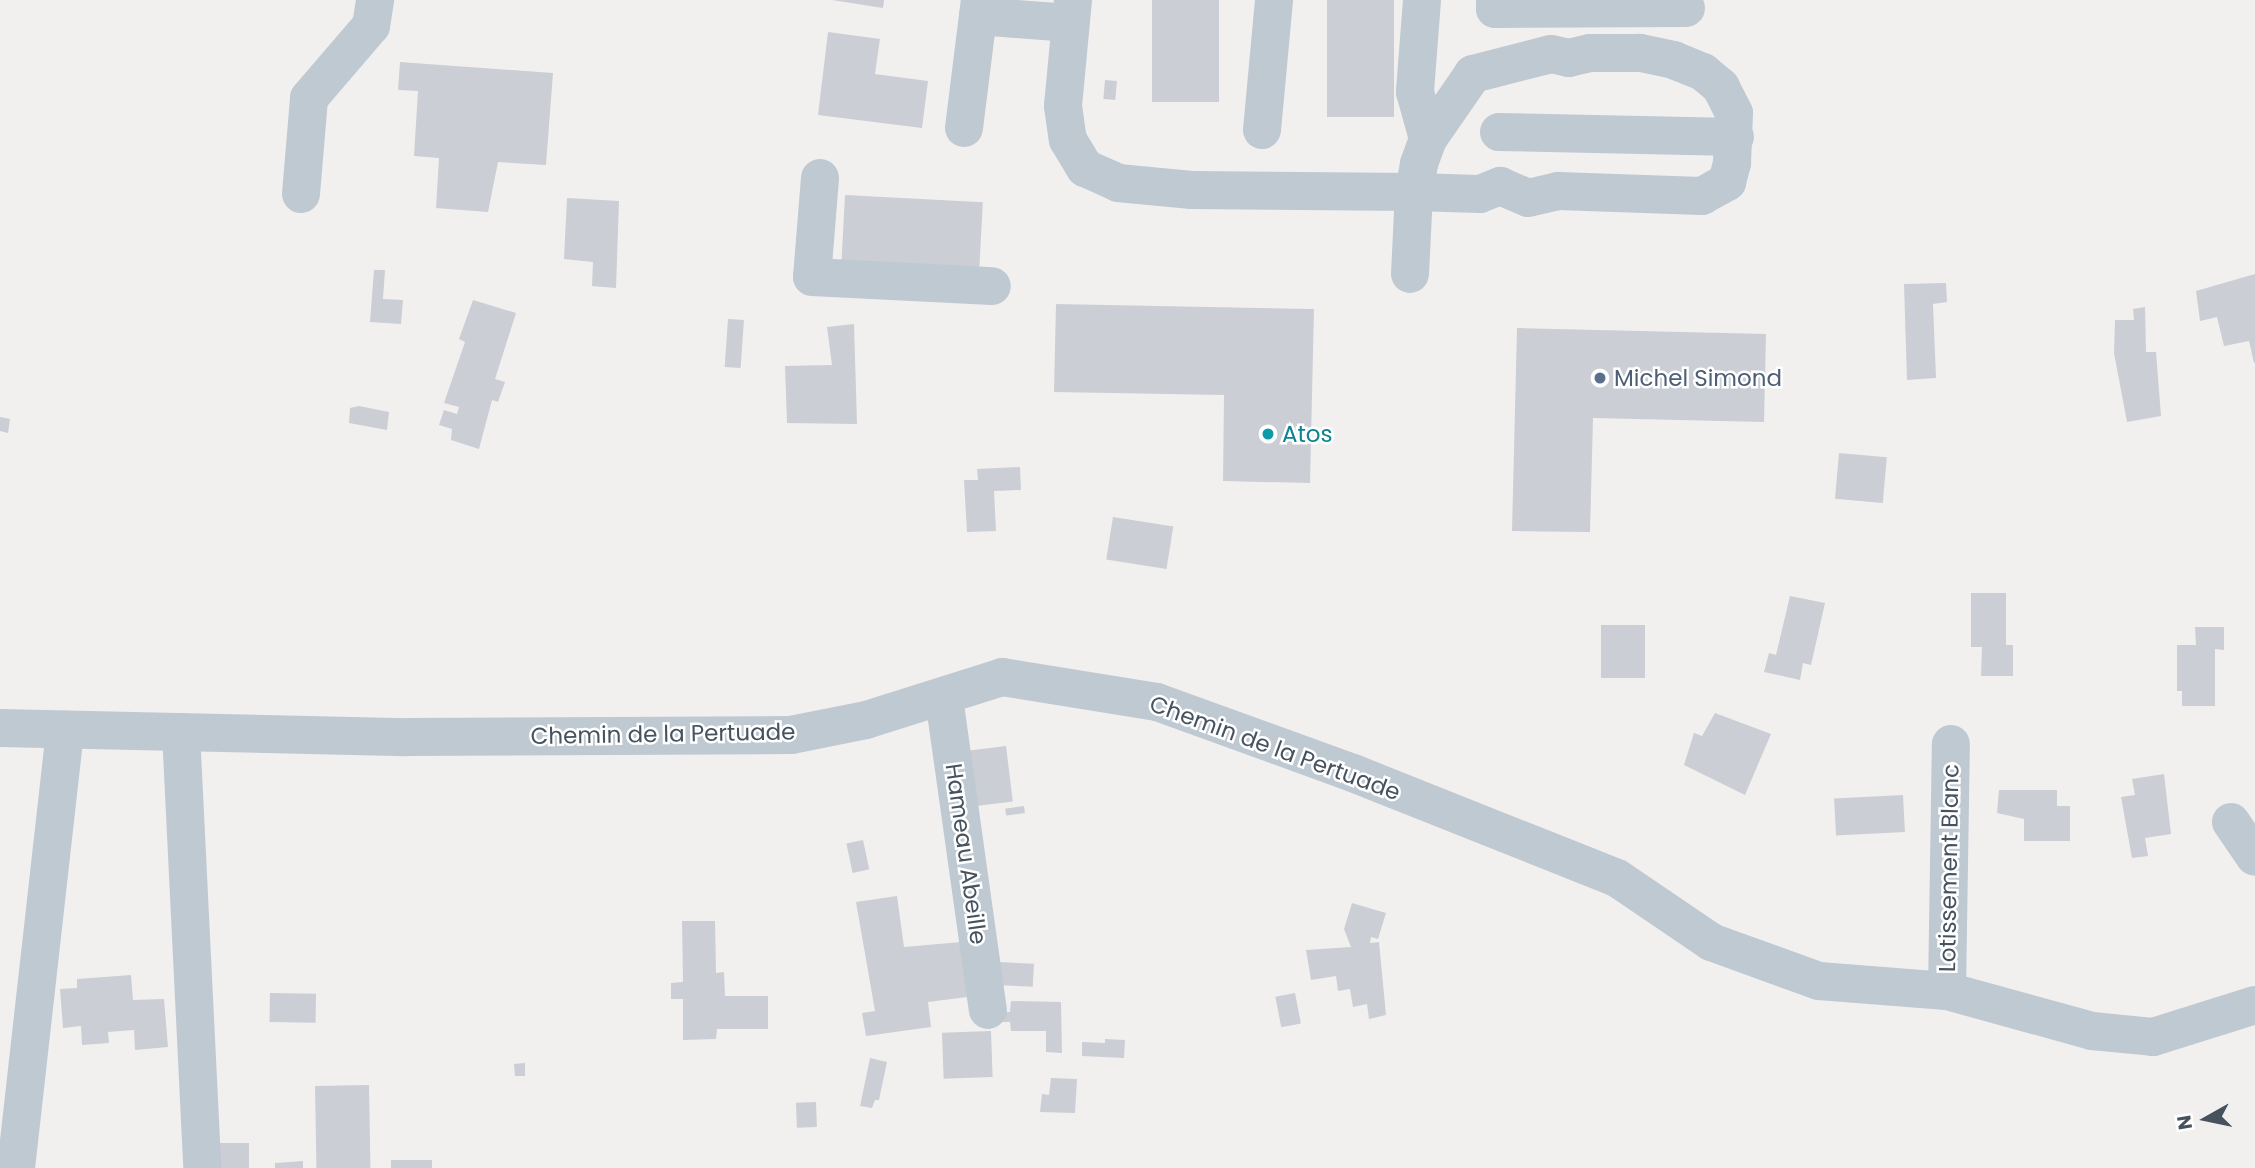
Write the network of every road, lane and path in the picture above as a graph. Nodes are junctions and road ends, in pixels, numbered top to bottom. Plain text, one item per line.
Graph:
1 (375, 0) edge
2 (1274, 0) edge
3 (1422, 0) edge
4 (1495, 0) edge
5 (979, 8) edge
6 (1686, 8) dead end
7 (1538, 9) junction
8 (1071, 11) edge
9 (1537, 58) junction
10 (964, 128) dead end
11 (1262, 131) dead end
12 (1499, 132) dead end
13 (1735, 137) junction
14 (1428, 139) junction
15 (820, 178) dead end
16 (1414, 192) junction
17 (302, 194) dead end
18 (1410, 274) dead end
19 (992, 286) dead end
20 (944, 698) junction
21 (0, 729) edge
22 (65, 730) junction
23 (181, 732) junction
24 (1951, 744) dead end
25 (2231, 822) dead end
26 (2255, 857) edge
27 (1947, 991) junction
28 (2255, 1005) edge
29 (988, 1010) dead end
30 (16, 1168) edge
31 (202, 1168) edge

1 - 17 street
2 - 11 street
3 - 14 street
4 - 7 street
5 - 8 street
5 - 10 street
6 - 7 street
7 - 9 street
8 - 16 street
9 - 13 street
9 - 14 street
12 - 13 street
13 - 16 street
14 - 16 street
15 - 19 street
16 - 18 street
20 - 23 street, Chemin de la Pertuade
20 - 27 street, Chemin de la Pertuade
20 - 29 street, Hameau Abeille
21 - 22 street, Chemin de la Pertuade
22 - 23 street, Chemin de la Pertuade
22 - 30 street
23 - 31 street
24 - 27 street, Lotissement Blanc
25 - 26 street
27 - 28 street, Chemin de la Pertuade

